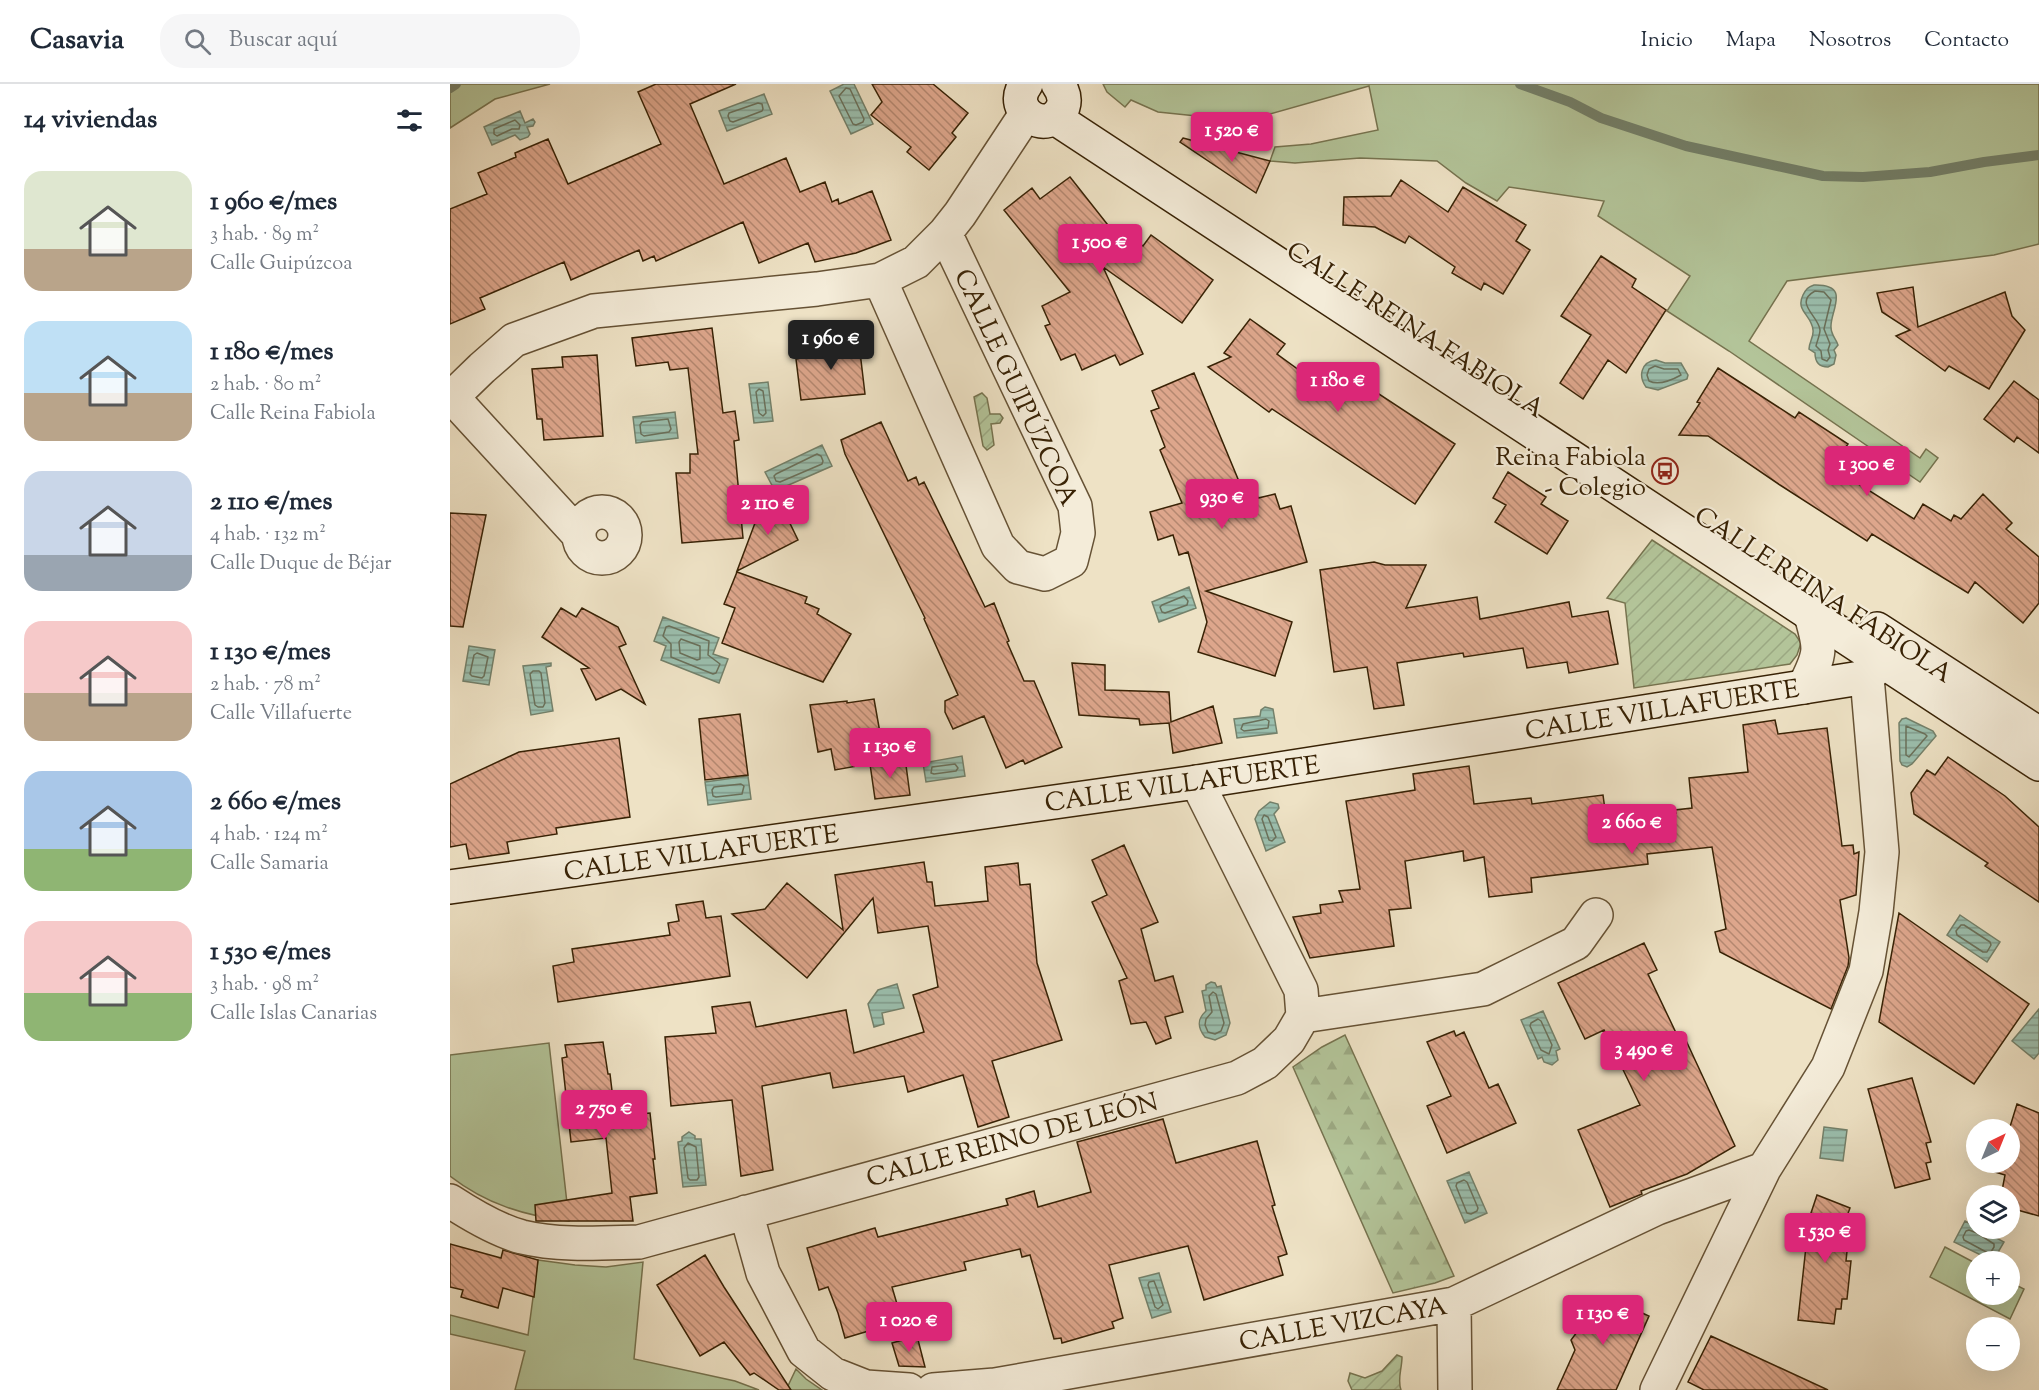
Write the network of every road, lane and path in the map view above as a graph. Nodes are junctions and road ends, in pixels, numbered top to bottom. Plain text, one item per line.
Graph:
1 (1035, 97) edge
2 (945, 233) junction
3 (880, 280) junction
4 (451, 398) edge
5 (578, 533) dead end
6 (1810, 612) junction
7 (1882, 659) junction
8 (1804, 687) junction
9 (2039, 734) edge
10 (2039, 764) edge
11 (1197, 782) junction
12 (450, 887) edge
13 (1596, 915) dead end
14 (1303, 1016) junction
15 (1764, 1169) junction
16 (450, 1201) edge
17 (746, 1212) junction
18 (1454, 1304) junction
19 (909, 1390) edge
20 (933, 1390) edge
21 (1455, 1390) edge
22 (1657, 1390) edge

1 - 2 street
1 - 6 street, CALLE REINA FABIOLA
1 - 7 street, CALLE REINA FABIOLA
2 - 3 street
2 - 3 street, CALLE GUIPÚZCOA
3 - 4 street
4 - 5 street
6 - 7 street, CALLE REINA FABIOLA
6 - 8 street, CALLE REINA FABIOLA
7 - 8 street, CALLE VILLAFUERTE
7 - 9 street, CALLE REINA FABIOLA
7 - 10 street, CALLE REINA FABIOLA
7 - 15 street
8 - 11 street, CALLE VILLAFUERTE
11 - 12 street, CALLE VILLAFUERTE
11 - 14 street
13 - 14 street
14 - 17 street, CALLE REINO DE LEÓN
15 - 18 street, CALLE VIZCAYA
15 - 22 street
16 - 17 street, CALLE REINO DE LEÓN
17 - 19 street
18 - 20 street, CALLE VIZCAYA
18 - 21 street

